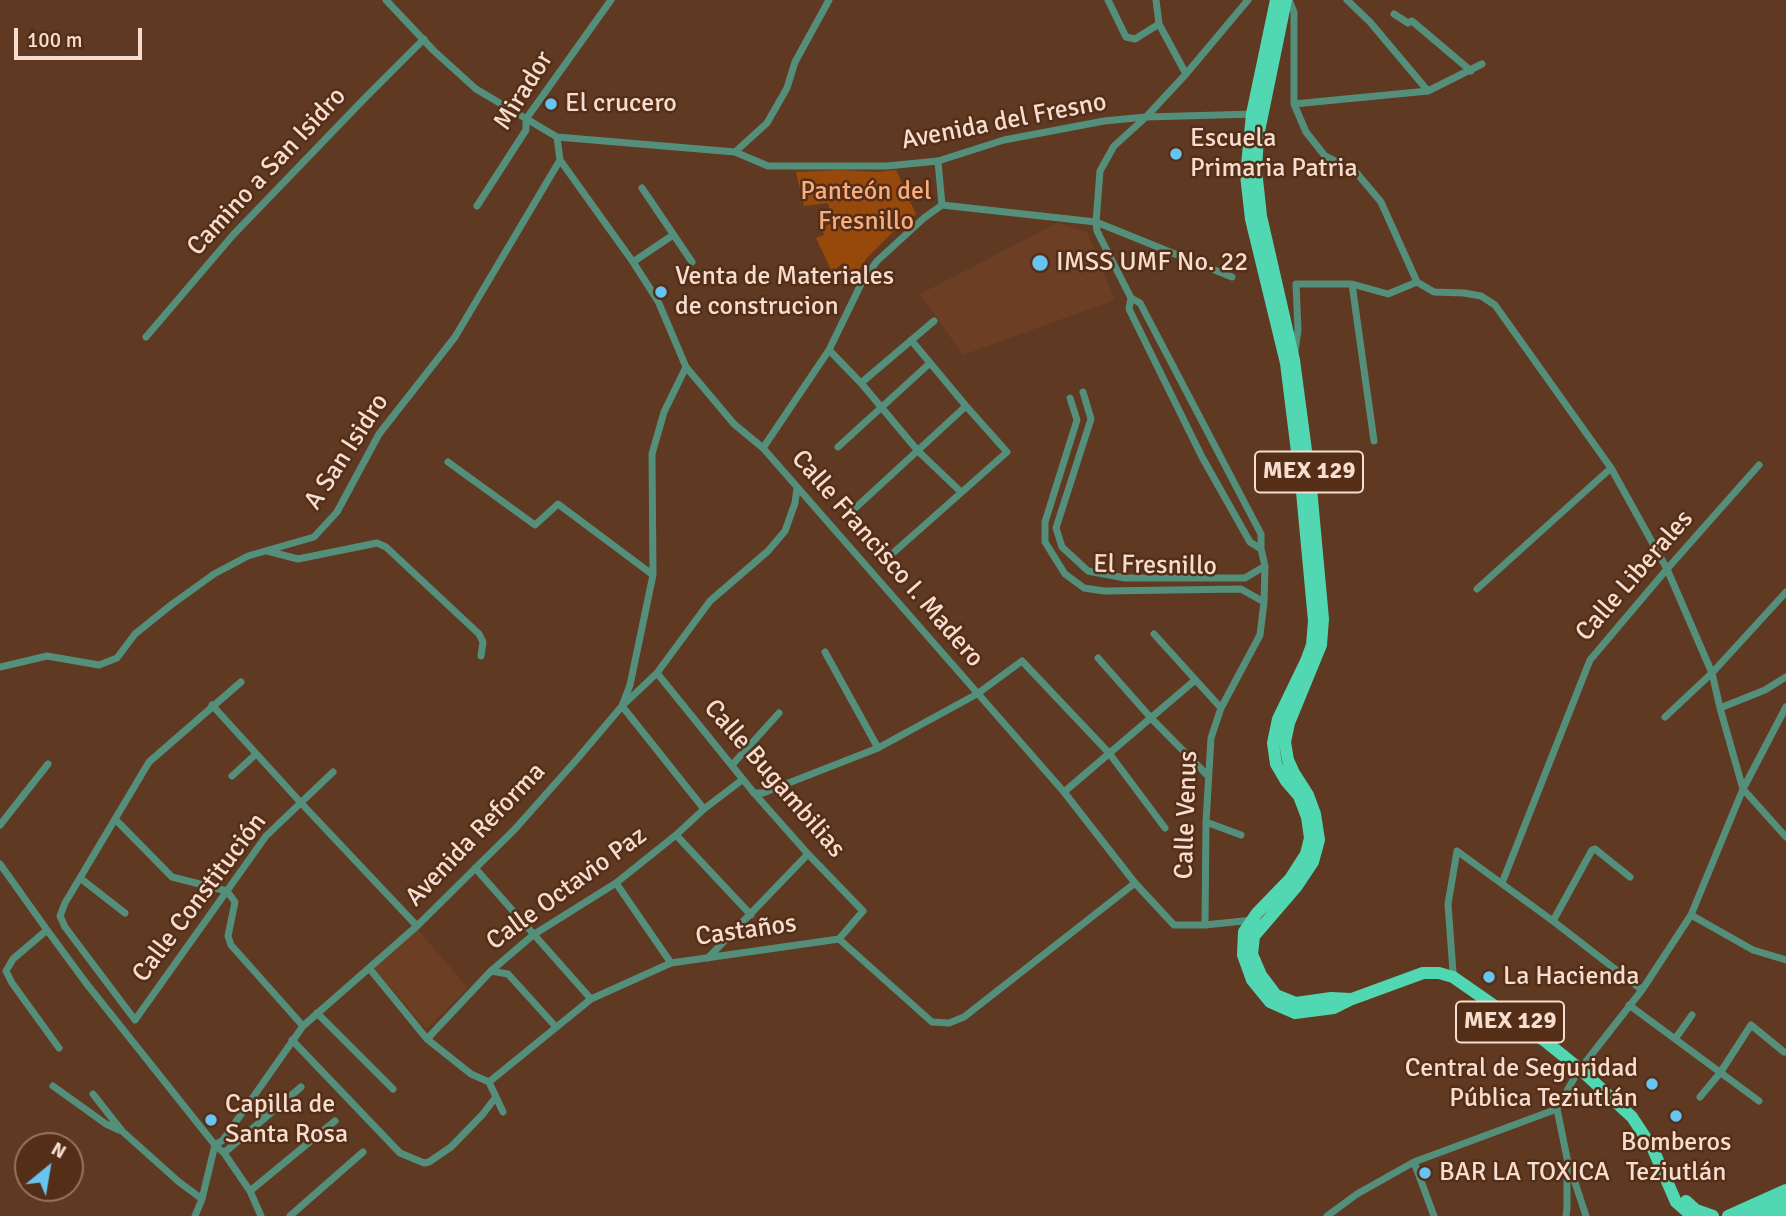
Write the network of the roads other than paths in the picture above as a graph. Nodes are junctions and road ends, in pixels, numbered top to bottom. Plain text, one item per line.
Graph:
1 (386, 0) edge
2 (611, 0) edge
3 (829, 0) edge
4 (1108, 0) edge
5 (1156, 0) edge
6 (1248, 0) edge
7 (1276, 0) edge
8 (1288, 0) edge
9 (1347, 0) edge
10 (1394, 14) dead end
11 (1159, 24) junction
12 (424, 39) junction
13 (1482, 64) dead end
14 (1471, 71) junction
15 (1186, 74) junction
16 (1428, 91) junction
17 (1294, 104) junction
18 (1257, 115) junction
19 (1146, 117) junction
20 (526, 119) junction
21 (557, 137) junction
22 (735, 152) junction
23 (560, 160) junction
24 (938, 161) junction
25 (642, 188) dead end
26 (477, 205) dead end
27 (942, 205) junction
28 (1096, 222) junction
29 (673, 236) junction
30 (633, 262) junction
31 (692, 262) dead end
32 (1232, 277) dead end
33 (1417, 282) junction
34 (1352, 284) junction
35 (1131, 298) junction
36 (934, 321) dead end
37 (146, 337) dead end
38 (911, 340) junction
39 (829, 350) junction
40 (1294, 360) junction
41 (930, 363) junction
42 (686, 367) junction
43 (861, 383) junction
44 (1083, 392) dead end
45 (1070, 398) dead end
46 (966, 406) junction
47 (881, 407) junction
48 (1374, 441) dead end
49 (838, 447) dead end
50 (763, 448) junction
51 (918, 451) junction
52 (449, 463) dead end
53 (1759, 465) dead end
54 (1611, 468) junction
55 (797, 488) junction
56 (961, 492) junction
57 (851, 512) dead end
58 (1059, 537) junction
59 (1045, 542) junction
60 (1261, 549) junction
61 (266, 551) junction
62 (884, 561) dead end
63 (1265, 566) junction
64 (1667, 569) junction
65 (653, 575) junction
66 (1245, 578) junction
67 (1477, 589) dead end
68 (1243, 590) junction
69 (1786, 592) edge
70 (1264, 602) junction
71 (1154, 634) dead end
72 (825, 652) dead end
73 (481, 656) dead end
74 (1098, 658) dead end
75 (0, 667) edge
76 (657, 673) junction
77 (1712, 673) junction
78 (1786, 677) edge
79 (1194, 681) junction
80 (241, 682) dead end
81 (977, 694) junction
82 (212, 705) junction
83 (622, 706) junction
84 (1786, 707) edge
85 (1221, 708) junction
86 (1720, 708) junction
87 (779, 713) dead end
88 (1665, 716) dead end
89 (1151, 718) junction
90 (878, 748) junction
91 (1110, 753) junction
92 (256, 754) junction
93 (48, 764) dead end
94 (732, 765) junction
95 (333, 772) dead end
96 (232, 776) dead end
97 (1208, 776) junction
98 (743, 780) junction
99 (1743, 789) junction
100 (1064, 792) junction
101 (754, 793) junction
102 (302, 804) junction
103 (704, 809) junction
104 (116, 820) junction
105 (1206, 822) junction
106 (0, 825) edge
107 (1165, 828) dead end
108 (676, 835) junction
109 (1241, 835) dead end
110 (1786, 837) edge
111 (808, 854) junction
112 (0, 864) edge
113 (475, 868) junction
114 (1630, 877) dead end
115 (80, 878) junction
116 (616, 883) junction
117 (1135, 883) junction
118 (1502, 883) junction
119 (227, 891) junction
120 (125, 913) dead end
121 (751, 915) junction
122 (1690, 915) junction
123 (1553, 921) junction
124 (1258, 922) junction
125 (1205, 925) junction
126 (417, 926) junction
127 (47, 930) junction
128 (533, 934) junction
129 (839, 939) junction
130 (708, 958) junction
131 (1786, 960) edge
132 (671, 962) junction
133 (369, 968) junction
134 (491, 971) junction
135 (100, 972) junction
136 (1453, 972) junction
137 (86, 983) junction
138 (1642, 990) junction
139 (592, 999) junction
140 (1333, 1003) junction
141 (1629, 1005) junction
142 (317, 1013) junction
143 (1692, 1016) dead end
144 (303, 1026) junction
145 (556, 1027) junction
146 (427, 1039) junction
147 (292, 1040) junction
148 (1675, 1040) junction
149 (59, 1048) dead end
150 (1784, 1052) edge
151 (1580, 1068) junction
152 (1720, 1073) junction
153 (489, 1082) junction
154 (53, 1086) dead end
155 (301, 1087) dead end
156 (393, 1089) dead end
157 (93, 1094) dead end
158 (1700, 1097) dead end
159 (495, 1098) junction
160 (250, 1100) junction
161 (1759, 1101) dead end
162 (1557, 1109) junction
163 (503, 1112) dead end
164 (267, 1116) junction
165 (335, 1121) dead end
166 (122, 1131) junction
167 (215, 1145) junction
168 (363, 1152) dead end
169 (224, 1153) junction
170 (1567, 1158) junction
171 (1414, 1162) junction
172 (1786, 1190) edge
173 (250, 1191) junction
174 (202, 1199) junction
175 (1786, 1199) edge
176 (1786, 1210) edge
177 (195, 1216) edge
178 (261, 1216) edge
179 (290, 1216) edge
180 (1327, 1216) edge
181 (1434, 1216) edge
182 (1566, 1216) edge
183 (1586, 1216) edge
184 (1689, 1216) edge
185 (1713, 1216) edge
186 (1728, 1216) edge
187 (1749, 1216) edge
188 (1768, 1216) edge

1 - 12 street
2 - 20 street, Mirador
3 - 22 street
4 - 11 street
5 - 11 street
6 - 15 street
7 - 18 main road, MEX 129
8 - 17 street
8 - 18 main road, MEX 129
9 - 16 street
10 - 14 street
11 - 15 street
12 - 20 street
12 - 37 street, Camino a San Isidro
13 - 14 street
14 - 16 street
15 - 19 street
16 - 17 street
17 - 33 street
18 - 19 street, Avenida del Fresno
18 - 40 main road, MEX 129
18 - 124 main road, MEX 129
19 - 24 street, Avenida del Fresno
19 - 28 street
20 - 21 street
20 - 26 street, Mirador
21 - 22 street, Avenida del Fresno
21 - 23 street, Calle Francisco I. Madero
22 - 24 street, Avenida del Fresno
23 - 30 street, Calle Francisco I. Madero
23 - 61 street, A San Isidro
24 - 27 street
25 - 29 street
27 - 28 street
27 - 39 street
28 - 32 street
28 - 35 street
29 - 30 street
29 - 31 street
30 - 42 street, Calle Francisco I. Madero
33 - 34 street
33 - 54 street
34 - 40 street
34 - 48 street
35 - 60 street, Calle Venus
35 - 60 street
36 - 38 street
38 - 41 street
38 - 43 street
39 - 43 street
39 - 50 street
40 - 124 main road, MEX 129
41 - 46 street
41 - 47 street, Calle Francisco I. Madero
42 - 50 street, Calle Francisco I. Madero
42 - 65 street
43 - 47 street
44 - 58 street, El Fresnillo
45 - 59 street
46 - 51 street
46 - 56 street
47 - 49 street, Calle Francisco I. Madero
47 - 51 street
50 - 55 street, Calle Francisco I. Madero
51 - 56 street
51 - 57 street
52 - 65 street
53 - 64 street, Calle Liberales
54 - 64 street
54 - 67 street
55 - 76 street, Avenida Reforma
55 - 81 street, Calle Francisco I. Madero
56 - 62 street
58 - 59 street
58 - 66 street, El Fresnillo
59 - 68 street, El Fresnillo
60 - 63 street, Calle Venus
61 - 73 street
61 - 75 street, A San Isidro
63 - 66 street, El Fresnillo
63 - 70 street, Calle Venus
64 - 77 street
64 - 118 street, Calle Liberales
65 - 83 street
66 - 68 street
68 - 70 street, El Fresnillo
69 - 77 street
70 - 85 street, Calle Venus
71 - 79 street
72 - 90 street
74 - 89 street
76 - 83 street, Avenida Reforma
76 - 94 street, Calle Bugambilias
77 - 86 street
77 - 88 street
78 - 86 street
79 - 85 street
79 - 89 street
80 - 82 street
81 - 90 street
81 - 91 street
81 - 100 street, Calle Francisco I. Madero
82 - 92 street
82 - 104 street
83 - 103 street
83 - 113 street, Avenida Reforma
84 - 99 street
85 - 97 street, Calle Venus
86 - 99 street
87 - 94 street
89 - 91 street
89 - 97 street
90 - 101 street
91 - 100 street
91 - 107 street
92 - 96 street
92 - 102 street
93 - 106 street
94 - 98 street, Calle Bugambilias
95 - 102 street, Calle Constitución
97 - 105 street, Calle Venus
98 - 101 street, Calle Bugambilias
98 - 103 street, Calle Octavio Paz
99 - 110 street
99 - 122 street
100 - 117 street, Calle Francisco I. Madero
101 - 111 street, Calle Bugambilias
102 - 119 street, Calle Constitución
102 - 126 street
103 - 108 street, Calle Octavio Paz
104 - 115 street
104 - 119 street
105 - 109 street
105 - 125 street, Calle Venus
108 - 116 street, Calle Octavio Paz
108 - 121 street
111 - 121 street
111 - 129 street, Calle Bugambilias
112 - 127 street
113 - 126 street, Avenida Reforma
113 - 128 street
114 - 123 street
115 - 120 street
115 - 135 street
116 - 128 street, Calle Octavio Paz
116 - 132 street
117 - 125 street, Calle Francisco I. Madero
117 - 129 street
118 - 123 street
118 - 136 street
119 - 135 street, Calle Constitución
119 - 144 street
121 - 130 street
122 - 131 street
122 - 138 street
123 - 138 street
124 - 125 street, Calle Francisco I. Madero
124 - 140 main road, MEX 129
126 - 133 street, Avenida Reforma
127 - 137 street
127 - 149 street
128 - 134 street, Calle Octavio Paz
128 - 139 street
129 - 130 street, Castaños
130 - 132 street, Castaños
132 - 139 street, Castaños
133 - 142 street, Avenida Reforma
133 - 146 street
134 - 145 street
134 - 146 street, Calle Octavio Paz
135 - 137 street
136 - 140 main road, MEX 129
136 - 151 main road, MEX 129
137 - 167 street
138 - 141 street
139 - 145 street, Castaños
140 - 151 main road, MEX 129
140 - 184 main road, MEX 129
141 - 148 street
141 - 151 street
142 - 144 street, Avenida Reforma
142 - 156 street
143 - 148 street
144 - 147 street, Avenida Reforma
145 - 153 street, Castaños
146 - 153 street
147 - 159 street
147 - 160 street, Avenida Reforma
148 - 152 street
150 - 152 street
151 - 162 street
151 - 184 main road, MEX 129
151 - 185 main road, MEX 129
152 - 158 street
152 - 161 street
153 - 159 street
154 - 166 street
155 - 164 street
157 - 166 street
159 - 163 street
160 - 164 street
160 - 167 street, Avenida Reforma
162 - 170 street
162 - 171 street
164 - 169 street
165 - 173 street
166 - 174 street
167 - 169 street
167 - 174 street, Avenida Reforma
168 - 179 street
169 - 173 street
170 - 182 street
170 - 183 street
171 - 180 street
171 - 181 street
172 - 186 main road
173 - 178 street
174 - 177 street, Avenida Reforma
175 - 187 main road
176 - 188 main road

